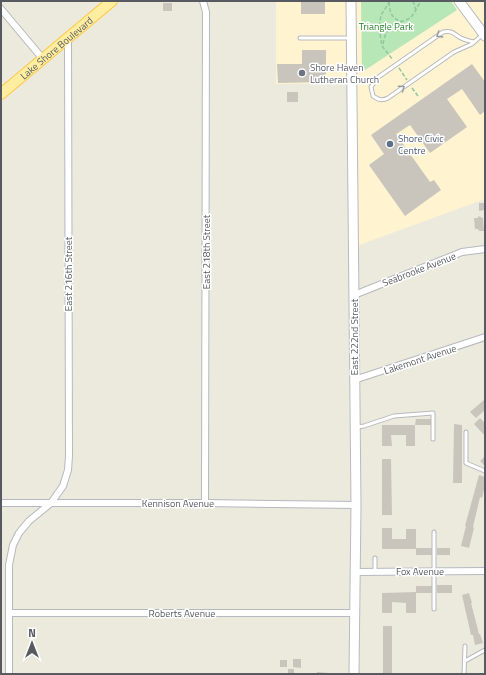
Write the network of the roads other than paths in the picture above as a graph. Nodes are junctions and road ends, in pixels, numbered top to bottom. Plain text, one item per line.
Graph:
1 (112, 1) edge
2 (203, 1) edge
3 (351, 1) edge
4 (463, 2) edge
5 (1, 9) edge
6 (485, 34) edge
7 (300, 38) dead end
8 (351, 38) junction
9 (68, 39) junction
10 (474, 42) junction
11 (43, 59) junction
12 (1, 94) edge
13 (485, 249) edge
14 (354, 294) junction
15 (485, 337) edge
16 (354, 380) junction
17 (355, 428) junction
18 (466, 432) dead end
19 (433, 439) dead end
20 (485, 471) edge
21 (1, 503) edge
22 (51, 503) junction
23 (205, 503) junction
24 (356, 506) junction
25 (434, 532) dead end
26 (375, 558) dead end
27 (434, 571) junction
28 (485, 571) edge
29 (355, 572) junction
30 (375, 572) junction
31 (434, 609) dead end
32 (9, 613) junction
33 (354, 613) junction
34 (465, 646) dead end
35 (485, 650) edge
36 (465, 661) junction
37 (9, 674) edge
38 (354, 674) edge
39 (464, 674) edge

1 - 9 main road, Lake Shore Boulevard
2 - 23 street, East 218th Street
3 - 8 street, East 222nd Street
4 - 6 street
5 - 11 street
6 - 10 lane
7 - 8 lane
8 - 14 street, East 222nd Street
9 - 11 main road, Lake Shore Boulevard
9 - 22 street, East 216th Street
10 -> 10 lane
11 - 12 main road, Lake Shore Boulevard
13 - 14 street, Seabrooke Avenue
14 - 16 street, East 222nd Street
15 - 16 street, Lakemont Avenue
16 - 17 street, East 222nd Street
17 - 19 lane
17 - 24 street, East 222nd Street
18 - 20 lane
21 - 22 street, Kennison Avenue
22 - 23 street, Kennison Avenue
22 - 32 street, East 216th Street
23 - 24 street, Kennison Avenue
24 - 29 street, East 222nd Street
25 - 27 lane
26 - 30 lane
27 - 28 street, Fox Avenue
27 - 30 street, Fox Avenue
27 - 31 lane
29 - 30 street, Fox Avenue
29 - 33 street, East 222nd Street
32 - 33 street, Roberts Avenue
32 - 37 street, East 216th Street
33 - 38 street, East 222nd Street
34 - 36 lane
35 - 36 lane
36 - 39 lane

